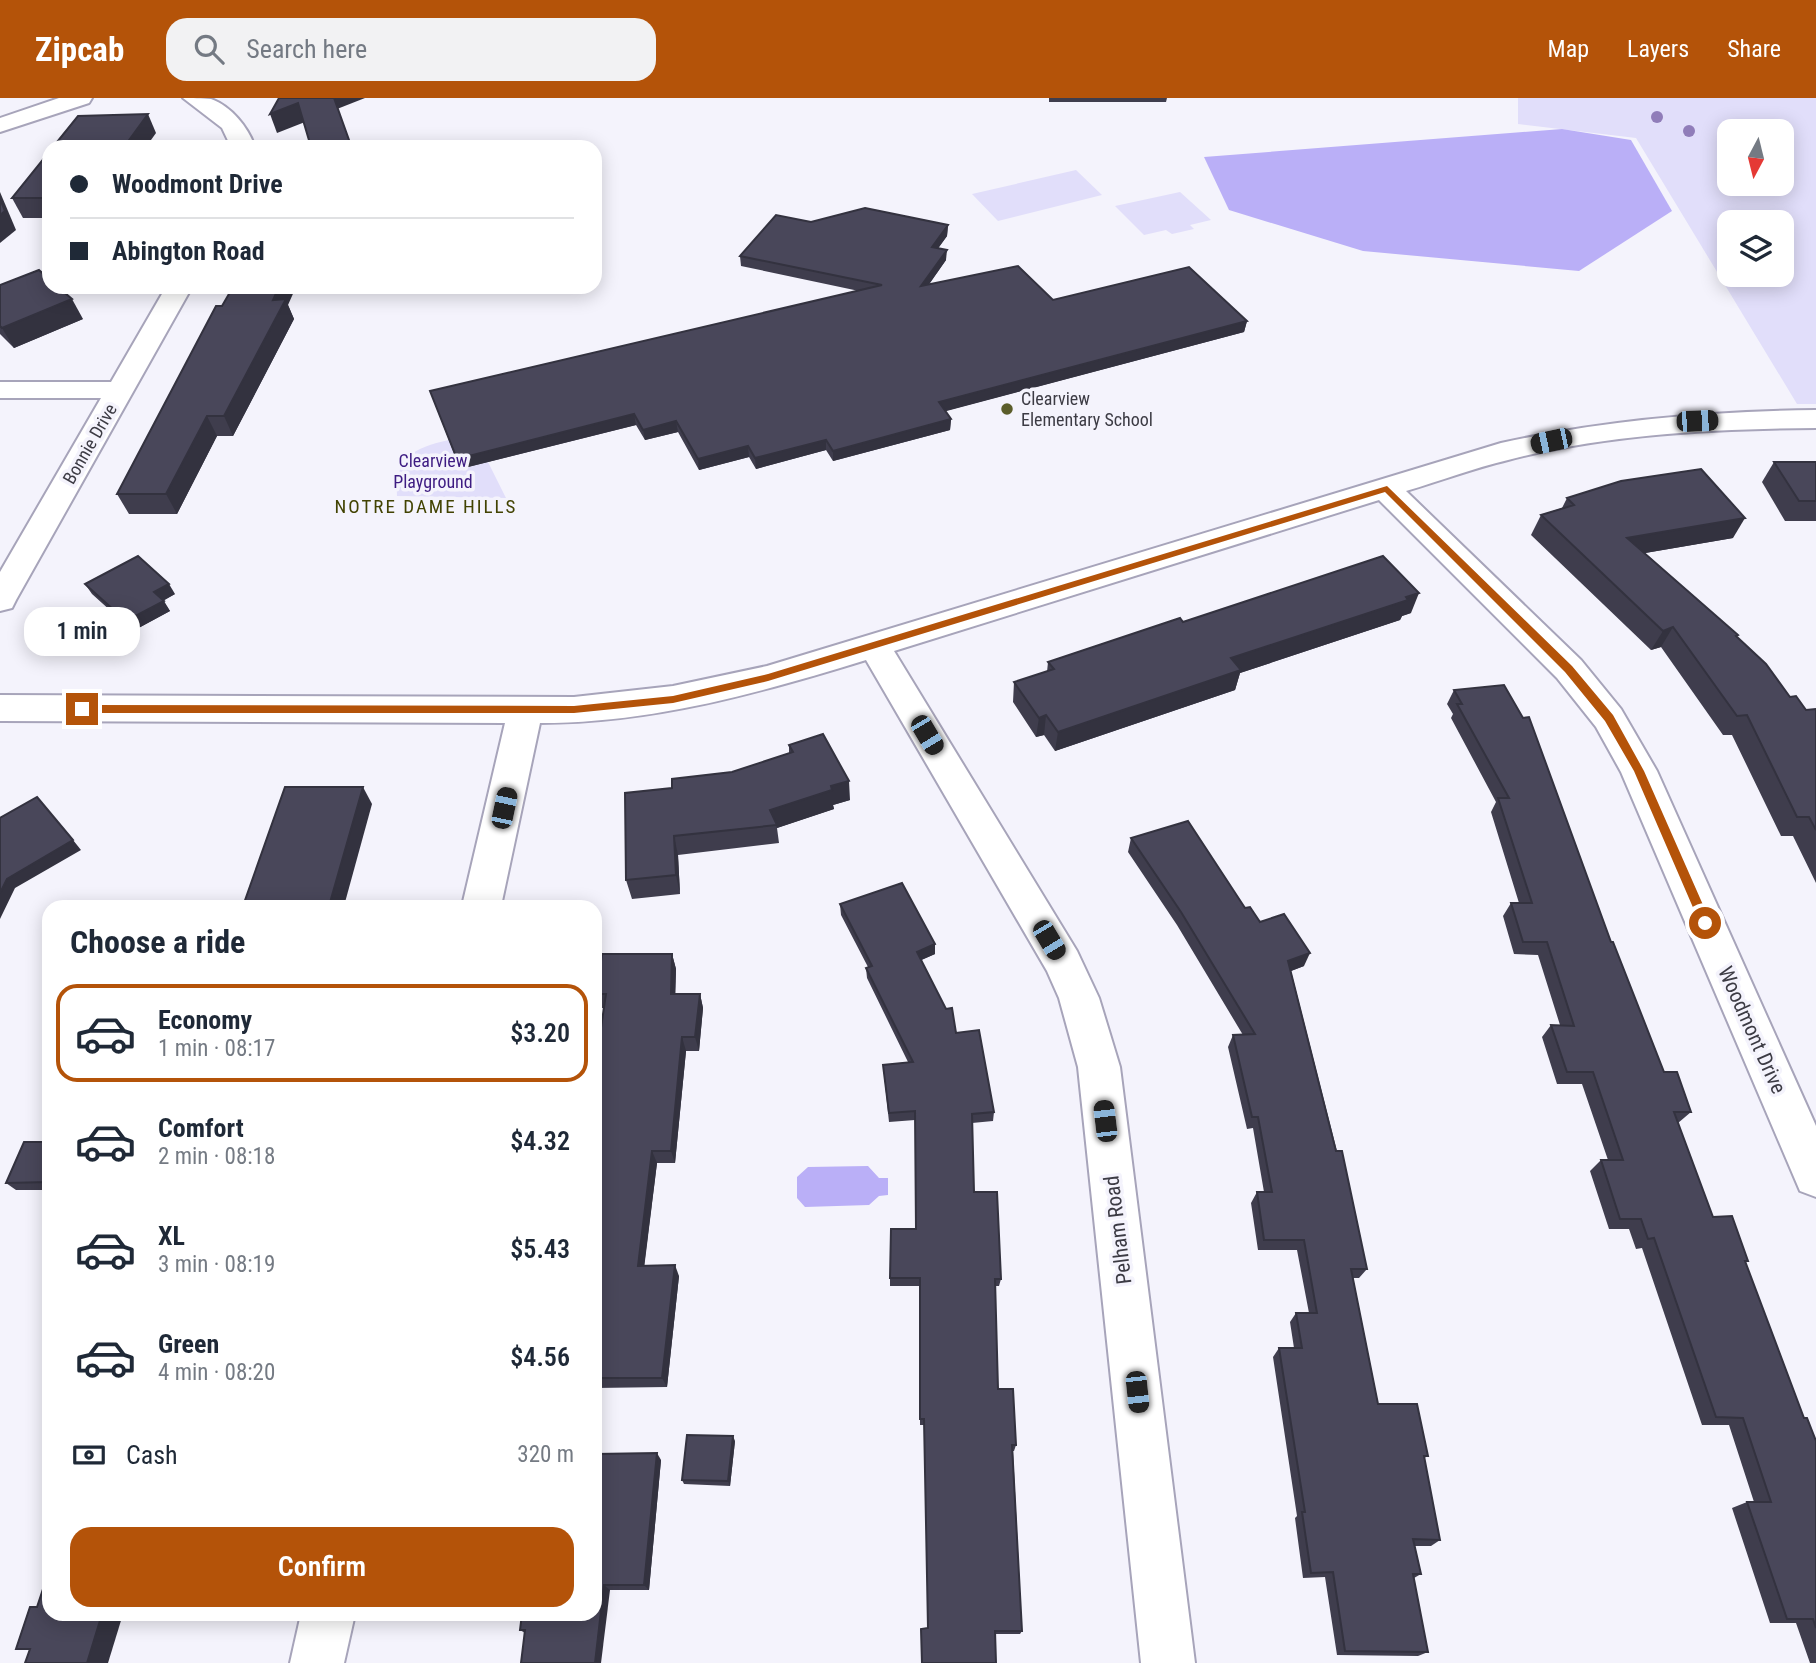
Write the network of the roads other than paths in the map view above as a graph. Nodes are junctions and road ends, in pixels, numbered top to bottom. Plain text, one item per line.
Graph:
1 (81, 98) edge
2 (194, 98) edge
3 (0, 125) edge
4 (240, 140) edge
5 (175, 294) edge
6 (0, 390) edge
7 (121, 390) junction
8 (1816, 419) edge
9 (1387, 489) junction
10 (0, 600) edge
11 (873, 644) junction
12 (0, 709) edge
13 (525, 710) junction
14 (483, 900) edge
15 (1816, 1176) edge
16 (326, 1621) edge
17 (317, 1663) edge
18 (1168, 1663) edge

1 - 3 street
2 - 4 street
5 - 7 street, Bonnie Drive
6 - 7 street
7 - 10 street, Bonnie Drive
8 - 9 street
9 - 11 street
9 - 15 street, Woodmont Drive
11 - 13 street
11 - 18 street, Pelham Road
12 - 13 street
13 - 14 street
16 - 17 street

